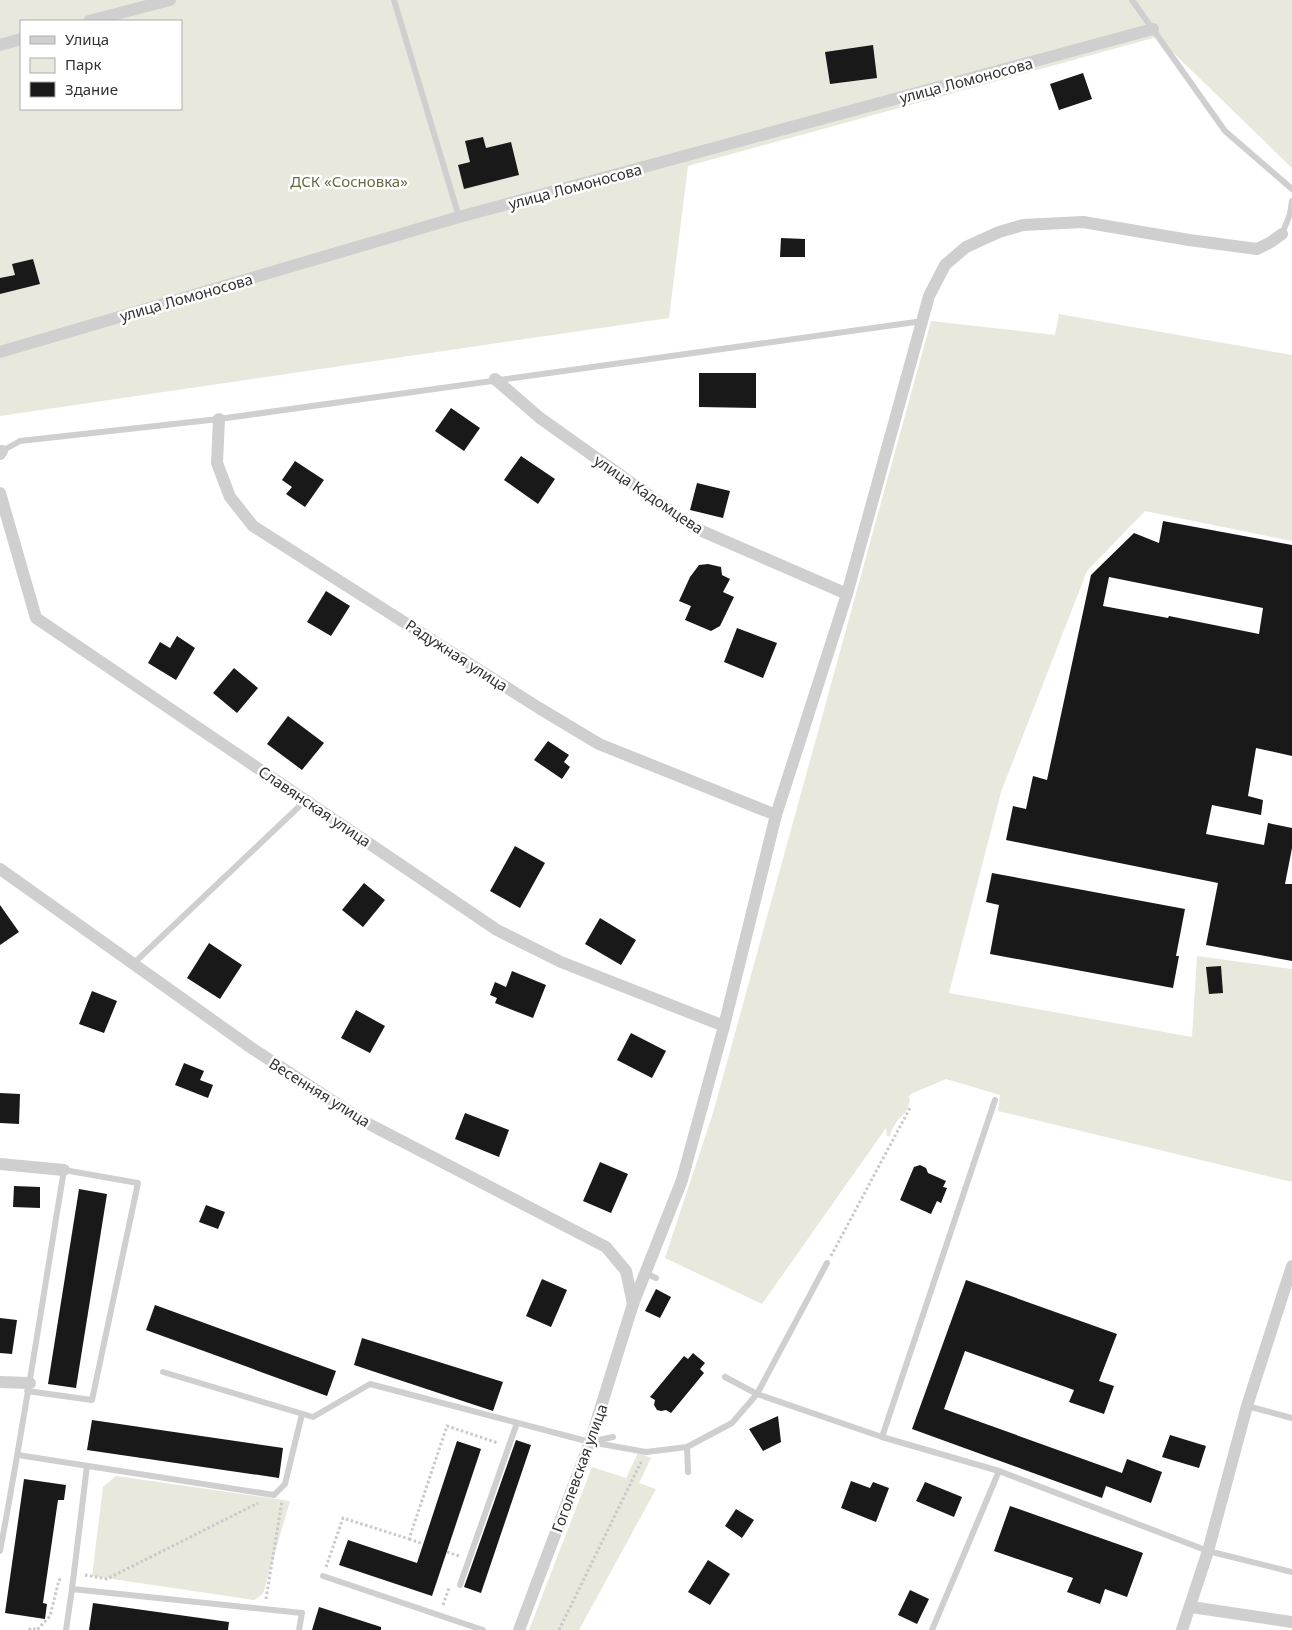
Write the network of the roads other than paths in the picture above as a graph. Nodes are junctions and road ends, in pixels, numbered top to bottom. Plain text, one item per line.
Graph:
1 (170, 0) edge
2 (394, 0) edge
3 (1132, 0) edge
4 (94, 20) edge
5 (1153, 29) junction
6 (20, 39) edge
7 (0, 45) edge
8 (1292, 189) edge
9 (1292, 201) edge
10 (459, 217) junction
11 (1282, 234) joint
12 (922, 321) junction
13 (0, 352) edge
14 (495, 379) junction
15 (219, 419) junction
16 (1, 453) edge
17 (0, 493) edge
18 (847, 594) junction
19 (306, 800) junction
20 (776, 816) junction
21 (1, 871) edge
22 (133, 964) junction
23 (724, 1026) junction
24 (995, 1100) dead end
25 (0, 1164) edge
26 (64, 1170) junction
27 (827, 1264) road end
28 (1292, 1266) edge
29 (633, 1304) junction
30 (163, 1372) dead end
31 (726, 1377) dead end
32 (0, 1382) edge
33 (28, 1387) junction
34 (757, 1394) junction
35 (1247, 1406) junction
36 (302, 1414) junction
37 (1292, 1418) edge
38 (517, 1423) junction
39 (613, 1437) dead end
40 (882, 1437) junction
41 (590, 1442) junction
42 (687, 1447) junction
43 (18, 1455) junction
44 (87, 1466) junction
45 (999, 1471) junction
46 (688, 1472) dead end
47 (0, 1551) edge
48 (1208, 1551) junction
49 (1292, 1572) edge
50 (323, 1576) road end
51 (460, 1585) dead end
52 (72, 1589) junction
53 (1191, 1607) junction
54 (1292, 1622) edge
55 (66, 1630) edge
56 (299, 1630) edge
57 (483, 1630) edge
58 (519, 1630) edge
59 (932, 1630) edge
60 (1182, 1630) edge

1 - 4 street
2 - 10 lane
3 - 5 lane
5 - 8 lane
5 - 10 street, улица Ломоносова
6 - 7 street
9 - 11 lane
10 - 13 street, улица Ломоносова
11 - 12 street, Гоголевская улица
12 - 14 lane
12 - 18 street, Гоголевская улица
14 - 15 lane
14 - 18 street, улица Кадомцева
15 - 16 lane
15 - 20 street, Радужная улица
17 - 19 street, Славянская улица
18 - 20 street, Гоголевская улица
19 - 22 lane
19 - 23 street, Славянская улица
20 - 23 street, Гоголевская улица
21 - 22 street, Весенняя улица
22 - 29 street, Весенняя улица
23 - 29 street, Гоголевская улица
24 - 40 lane
25 - 26 street
26 - 33 lane
26 - 33 lane
27 - 34 lane
28 - 35 street
29 - 41 street, Гоголевская улица
30 - 36 lane
31 - 34 lane
32 - 33 street
33 - 43 lane
34 - 40 lane
34 - 42 lane
35 - 37 lane
35 - 48 street
36 - 38 lane
36 - 44 lane
38 - 41 lane
38 - 51 lane
39 - 41 lane
40 - 45 lane
41 - 42 lane
41 - 58 street, Гоголевская улица
42 - 46 lane
43 - 44 lane
43 - 47 lane
44 - 52 lane
45 - 48 lane
45 - 59 lane
48 - 49 lane
48 - 53 street
50 - 57 lane
52 - 55 lane
52 - 56 lane
53 - 54 street
53 - 60 street

